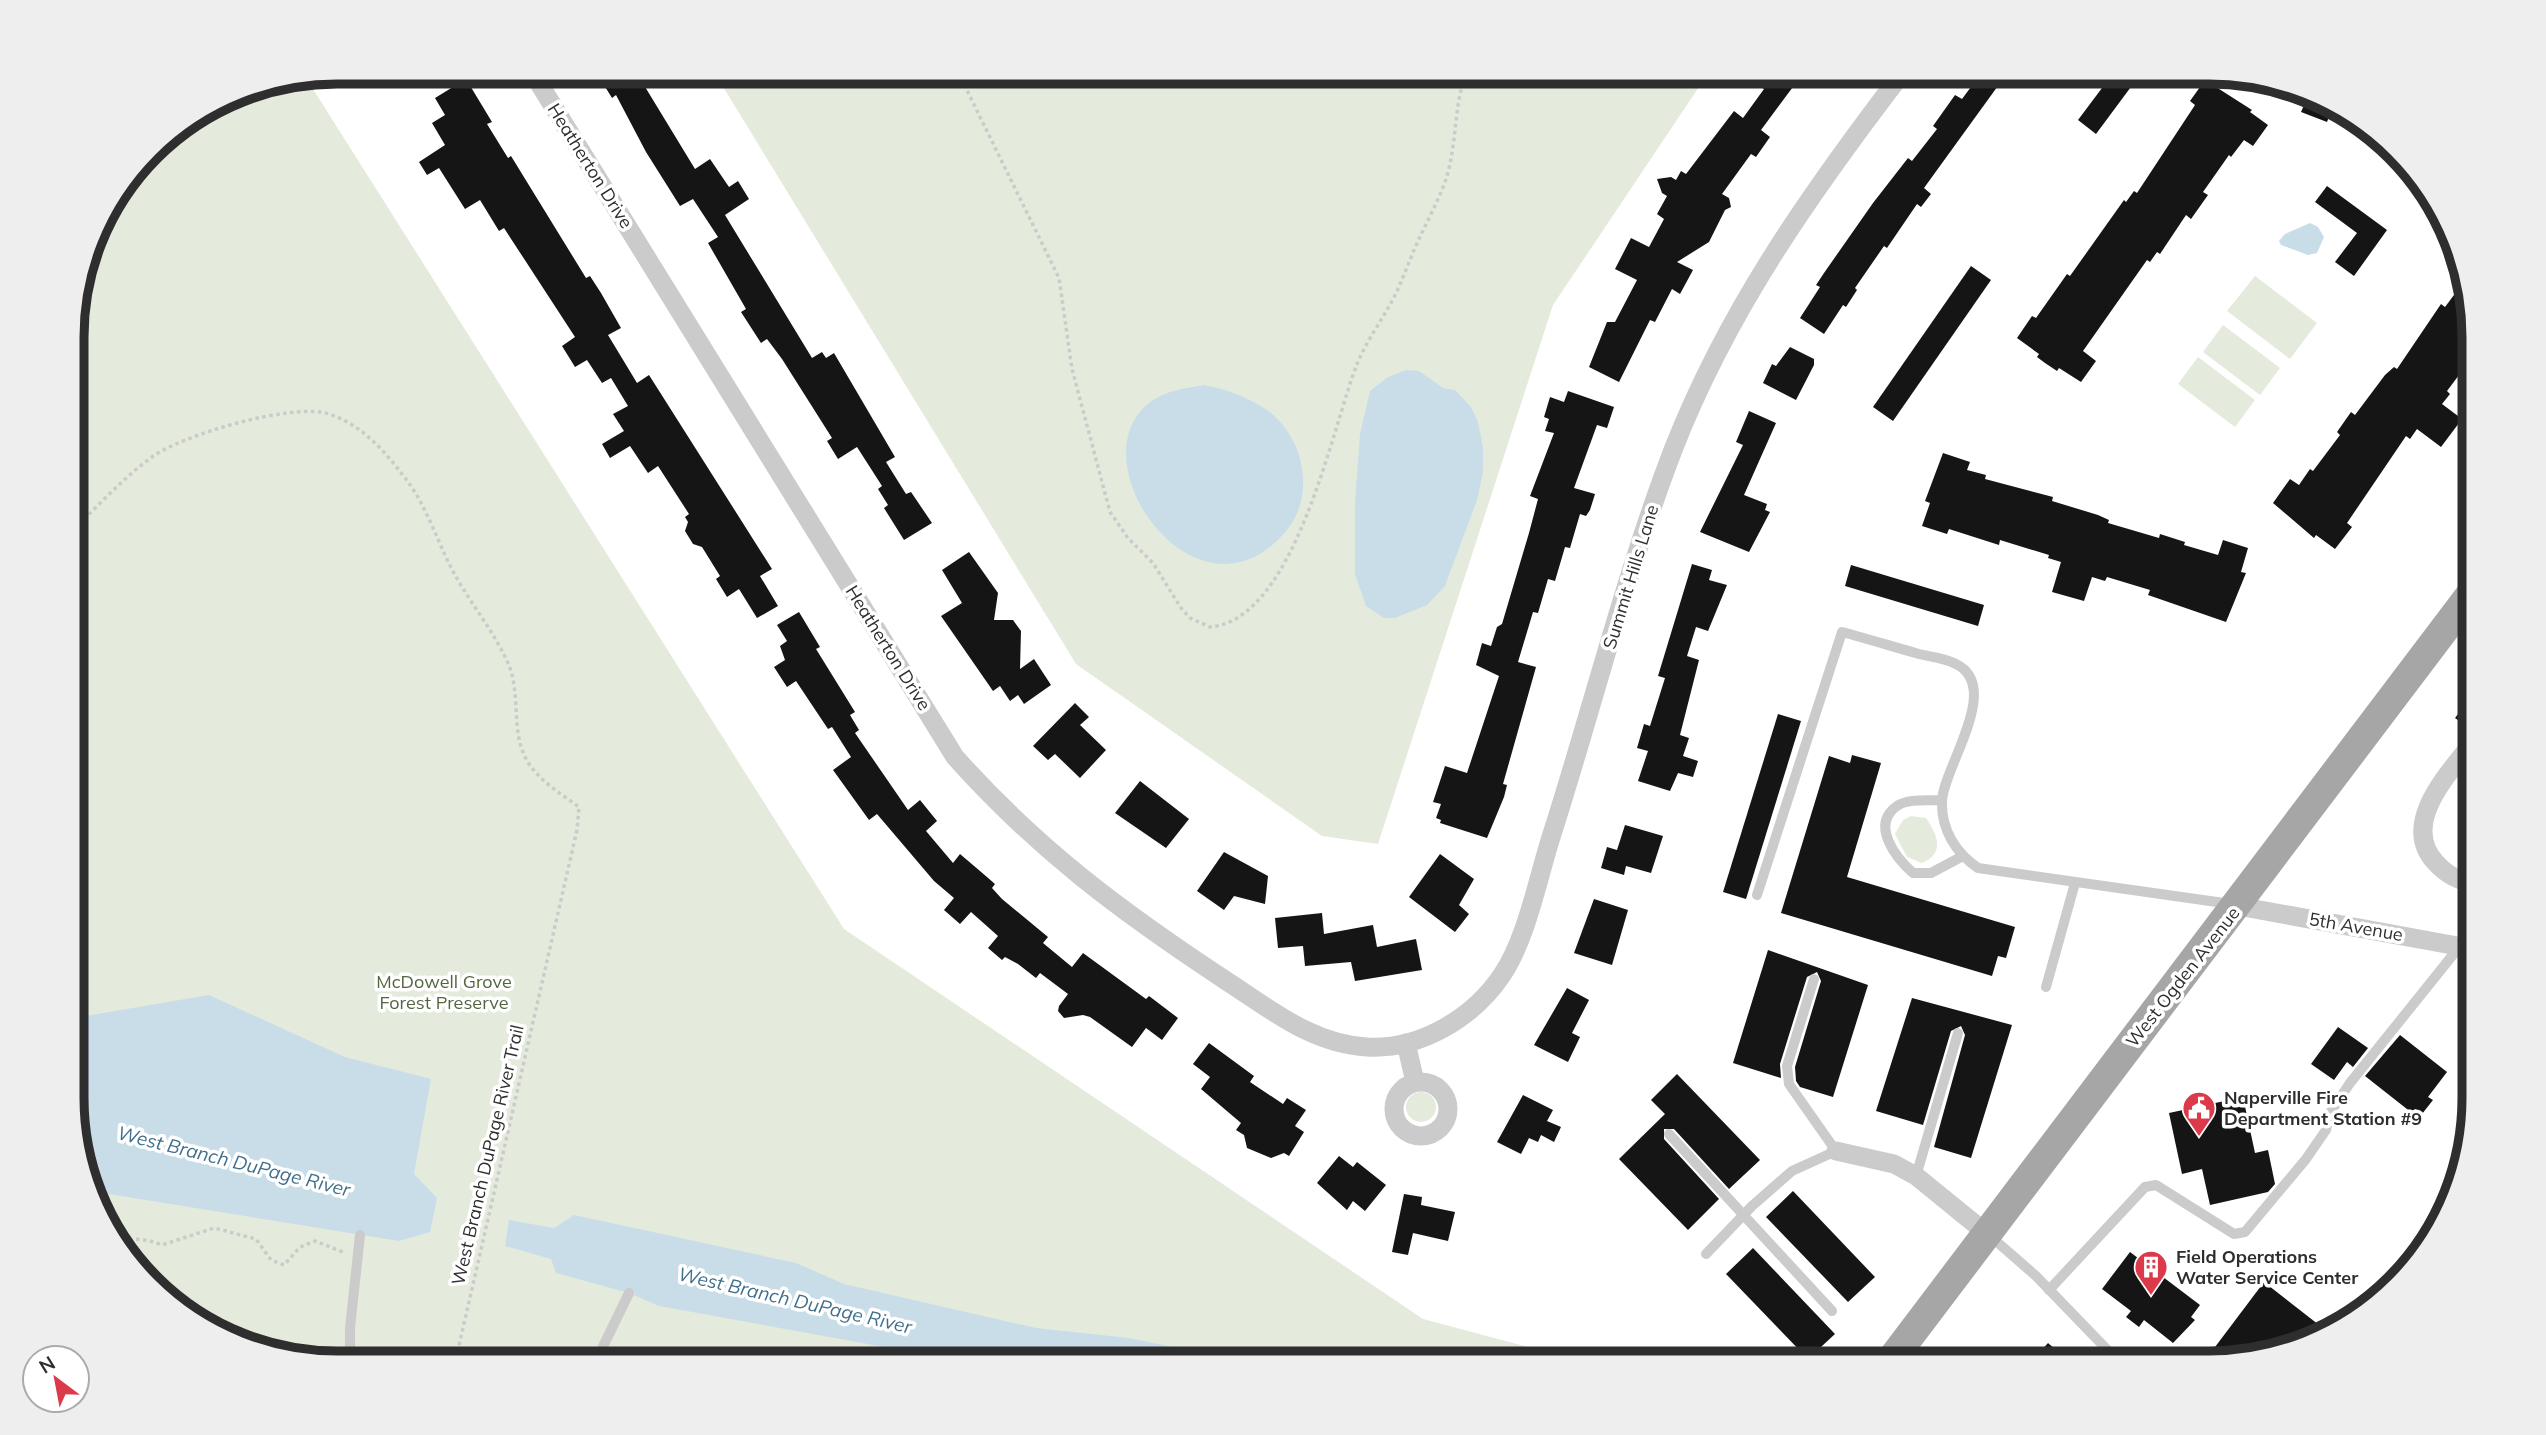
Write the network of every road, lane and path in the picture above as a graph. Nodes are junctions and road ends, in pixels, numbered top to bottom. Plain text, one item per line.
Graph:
1 (539, 84) edge
2 (964, 84) edge
3 (1463, 84) edge
4 (1894, 84) edge
5 (84, 520) edge
6 (2462, 606) edge
7 (2462, 757) edge
8 (1942, 800) junction
9 (1961, 857) junction
10 (2462, 881) edge
11 (2075, 883) junction
12 (1758, 895) dead end
13 (2238, 906) junction
14 (2462, 946) edge
15 (2462, 952) edge
16 (1814, 979) dead end
17 (2046, 987) dead end
18 (1958, 1033) dead end
19 (1406, 1044) junction
20 (1415, 1082) dead end
21 (1669, 1134) dead end
22 (1836, 1151) junction
23 (1916, 1176) junction
24 (1743, 1214) junction
25 (1986, 1233) junction
26 (360, 1235) dead end
27 (128, 1240) edge
28 (1706, 1254) dead end
29 (358, 1258) junction
30 (2049, 1290) junction
31 (629, 1293) dead end
32 (1832, 1311) dead end
33 (350, 1351) edge
34 (457, 1351) edge
35 (601, 1351) edge
36 (1898, 1351) edge
37 (2108, 1351) edge

1 - 19 street, Heatherton Drive
2 - 3 path
4 - 19 street, Summit Hills Lane
5 - 34 path, West Branch DuPage River Trail
6 - 13 main road, West Ogden Avenue
7 - 10 street
8 - 9 lane
8 - 9 lane
8 - 12 lane
9 - 11 lane
11 - 13 lane
11 - 17 lane
13 - 14 street, 5th Avenue
13 - 25 main road, West Ogden Avenue
15 - 30 lane
16 - 22 lane
18 - 23 lane
19 - 20 street
21 - 24 lane
22 - 23 street
22 - 24 lane
23 - 25 street
24 - 28 lane
24 - 32 lane
25 - 30 lane
25 - 36 main road, West Ogden Avenue
26 - 29 lane
27 - 29 path
29 - 33 lane
30 - 37 lane
31 - 35 lane

